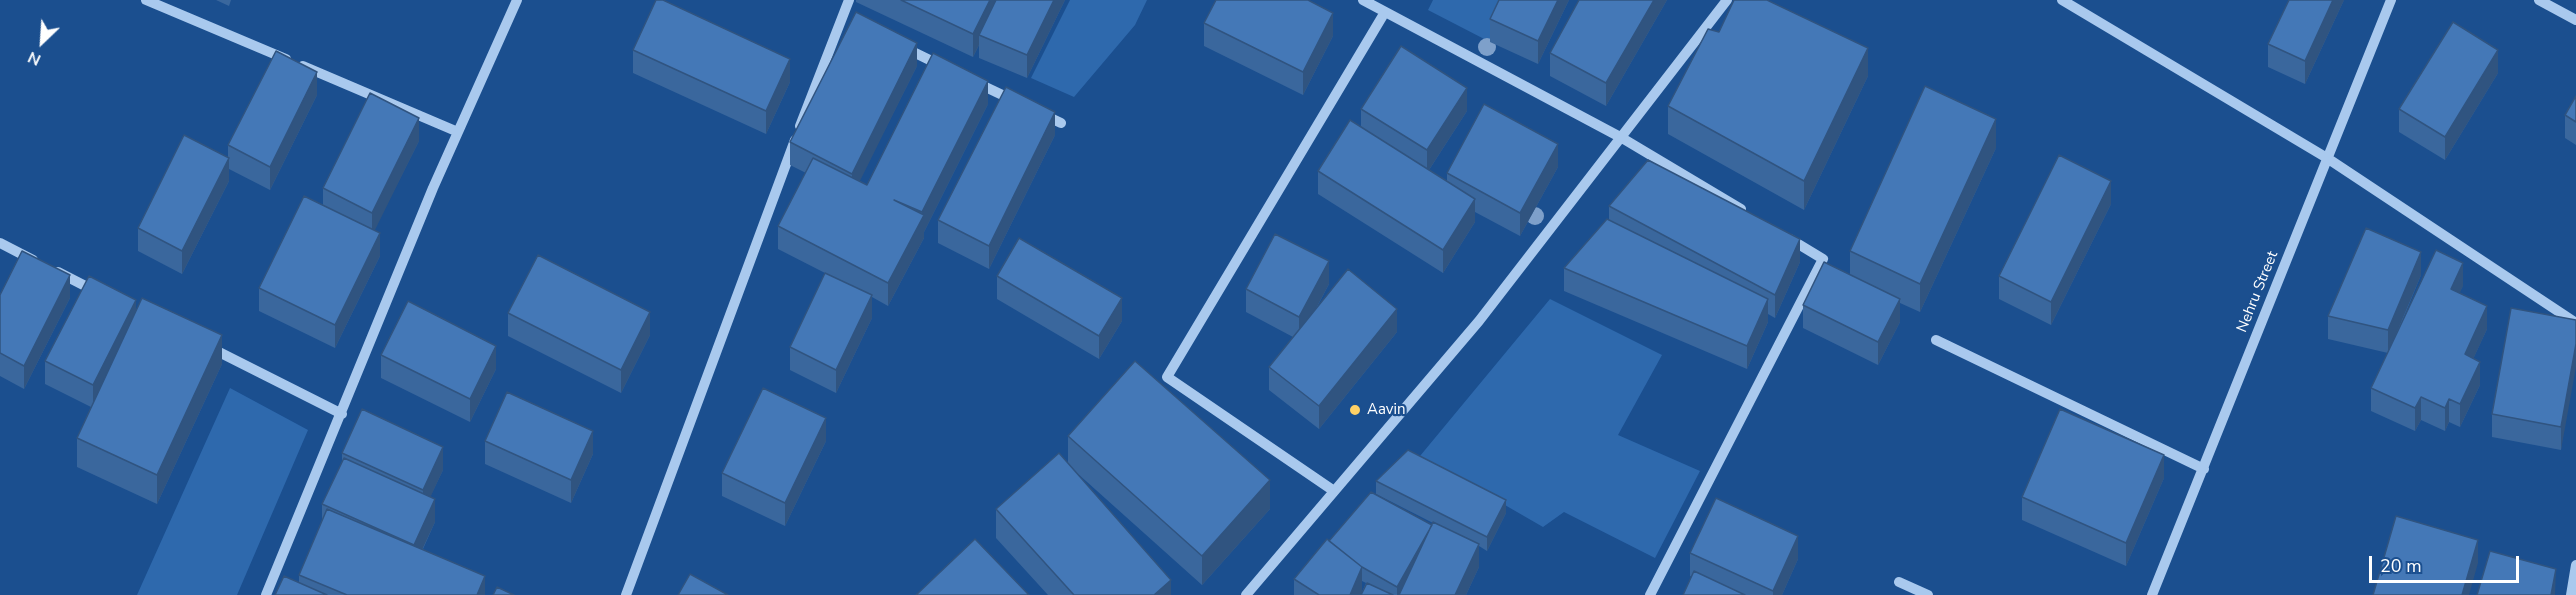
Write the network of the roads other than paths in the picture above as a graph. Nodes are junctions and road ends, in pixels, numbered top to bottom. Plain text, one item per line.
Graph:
1 (146, 0) edge
2 (517, 0) edge
3 (849, 0) edge
4 (1363, 0) edge
5 (1727, 0) edge
6 (2062, 0) edge
7 (2391, 0) edge
8 (2539, 0) edge
9 (1385, 12) junction
10 (2576, 20) edge
11 (893, 42) edge
12 (1061, 123) dead end
13 (458, 132) junction
14 (1622, 138) junction
15 (2326, 158) junction
16 (1753, 216) edge
17 (1783, 235) edge
18 (0, 243) edge
19 (107, 297) edge
20 (2576, 323) edge
21 (1936, 340) dead end
22 (203, 345) edge
23 (342, 414) junction
24 (2204, 469) junction
25 (1334, 491) junction
26 (2576, 565) edge
27 (1899, 582) dead end
28 (266, 595) edge
29 (626, 595) edge
30 (1246, 595) edge
31 (1650, 595) edge
32 (1928, 595) edge
33 (2152, 595) edge
34 (2571, 595) edge

1 - 13 street
2 - 13 street
3 - 29 street
4 - 9 street
5 - 14 street
6 - 15 street
7 - 15 street, Nehru Street
8 - 10 street
9 - 14 street
9 - 25 street
11 - 12 street
13 - 23 street
14 - 16 street
14 - 25 street
15 - 20 street
15 - 24 street, Nehru Street
17 - 31 street
18 - 19 street
21 - 24 street
22 - 23 street
23 - 28 street
24 - 33 street, Nehru Street
25 - 30 street
26 - 34 street
27 - 32 street

